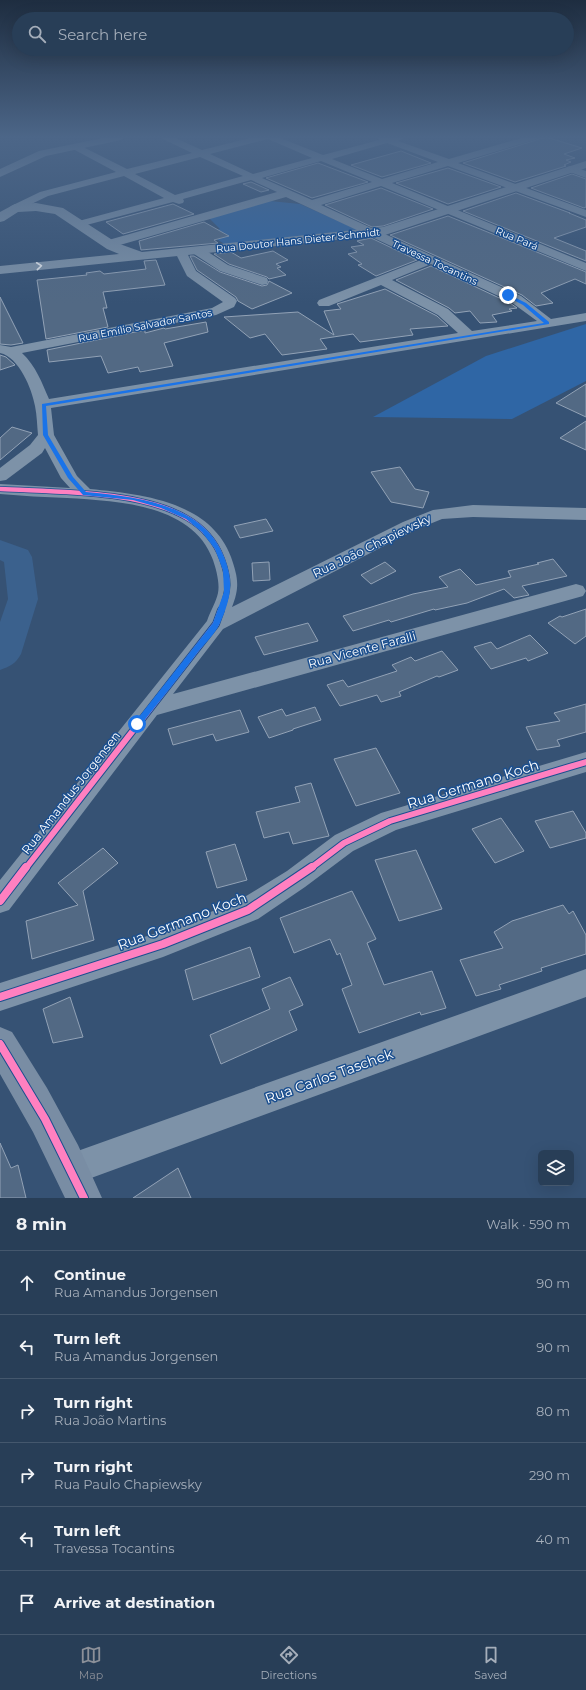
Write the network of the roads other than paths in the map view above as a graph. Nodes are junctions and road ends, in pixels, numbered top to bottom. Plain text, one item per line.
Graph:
1 (48, 193) edge
2 (164, 193) edge
3 (193, 193) edge
4 (287, 193) joint
5 (346, 193) edge
6 (407, 193) edge
7 (501, 193) edge
8 (529, 193) edge
9 (44, 194) junction
10 (174, 198) junction
11 (310, 204) junction
12 (15, 208) junction
13 (449, 210) junction
14 (58, 211) junction
15 (586, 214) edge
16 (207, 216) junction
17 (0, 218) edge
18 (79, 224) junction
19 (374, 233) junction
20 (110, 245) junction
21 (198, 251) junction
22 (181, 252) junction
23 (152, 255) junction
24 (431, 260) junction
25 (97, 261) junction
26 (586, 267) edge
27 (0, 270) edge
28 (381, 280) junction
29 (262, 281) dead end
30 (324, 303) dead end
31 (586, 317) edge
32 (548, 323) junction
33 (468, 335) junction
34 (5, 350) edge
35 (43, 405) junction
36 (46, 435) junction
37 (0, 476) edge
38 (0, 489) edge
39 (85, 494) junction
40 (586, 514) edge
41 (576, 591) dead end
42 (216, 624) junction
43 (149, 708) junction
44 (586, 762) edge
45 (0, 901) edge
46 (586, 983) edge
47 (0, 997) edge
48 (0, 1044) edge
49 (78, 1183) edge

1 - 9 street
2 - 10 street
3 - 10 street
4 - 11 street, Travessa Tocantins
4 - 16 street
5 - 11 street
6 - 13 street, Rua Pará
7 - 13 street, Rua Doutor Hans Dieter Schmidt
8 - 15 street
9 - 12 street
9 - 14 street
10 - 16 street
10 - 18 street
11 - 19 street, Travessa Tocantins
12 - 14 street
12 - 17 street
13 - 19 street, Rua Doutor Hans Dieter Schmidt
13 - 26 street, Rua Pará
14 - 18 street
16 - 20 street
18 - 20 street
19 - 21 street, Rua Doutor Hans Dieter Schmidt
19 - 24 street, Travessa Tocantins
20 - 23 street
20 - 25 street
21 - 22 street, Rua Doutor Hans Dieter Schmidt
21 - 29 street
22 - 23 street, Rua Doutor Hans Dieter Schmidt
22 - 34 street, Rua Emílio Salvador Santos
23 - 25 street, Rua Doutor Hans Dieter Schmidt
24 - 28 street
24 - 32 street, Travessa Tocantins
27 -> 25 street, Rua Doutor Hans Dieter Schmidt
28 - 30 street
28 - 33 street
31 - 32 street
32 - 33 street
33 - 35 street
34 - 35 street
35 - 36 street
36 - 37 street
36 - 39 street
38 - 39 street, Rua Amandus Jorgensen
39 - 42 street, Rua Amandus Jorgensen
40 - 42 street, Rua João Chapiewsky
41 - 43 street, Rua Vicente Faralli
42 - 43 street, Rua Amandus Jorgensen
43 - 45 street, Rua Amandus Jorgensen
44 - 47 street, Rua Germano Koch
46 - 49 street, Rua Carlos Taschek
48 - 49 main road

